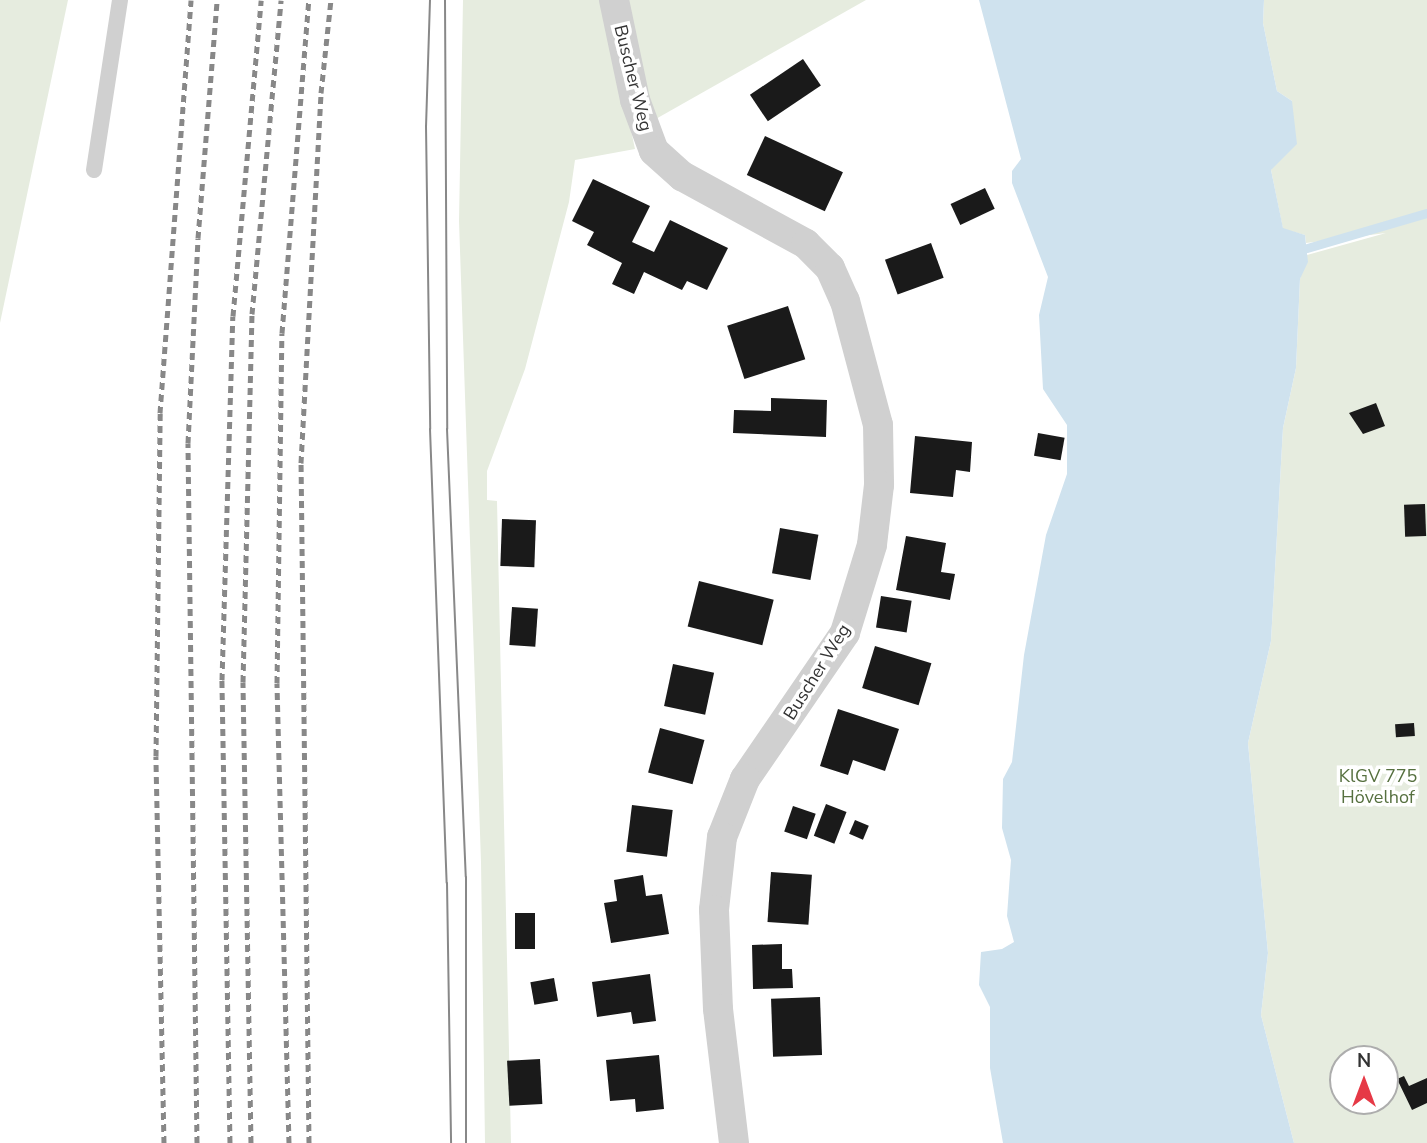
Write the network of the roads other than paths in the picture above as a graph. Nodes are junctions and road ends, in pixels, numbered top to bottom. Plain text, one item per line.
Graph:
1 (120, 0) edge
2 (614, 0) edge
3 (94, 170) dead end
4 (734, 1143) edge

1 - 3 lane
2 - 4 street, Buscher Weg

